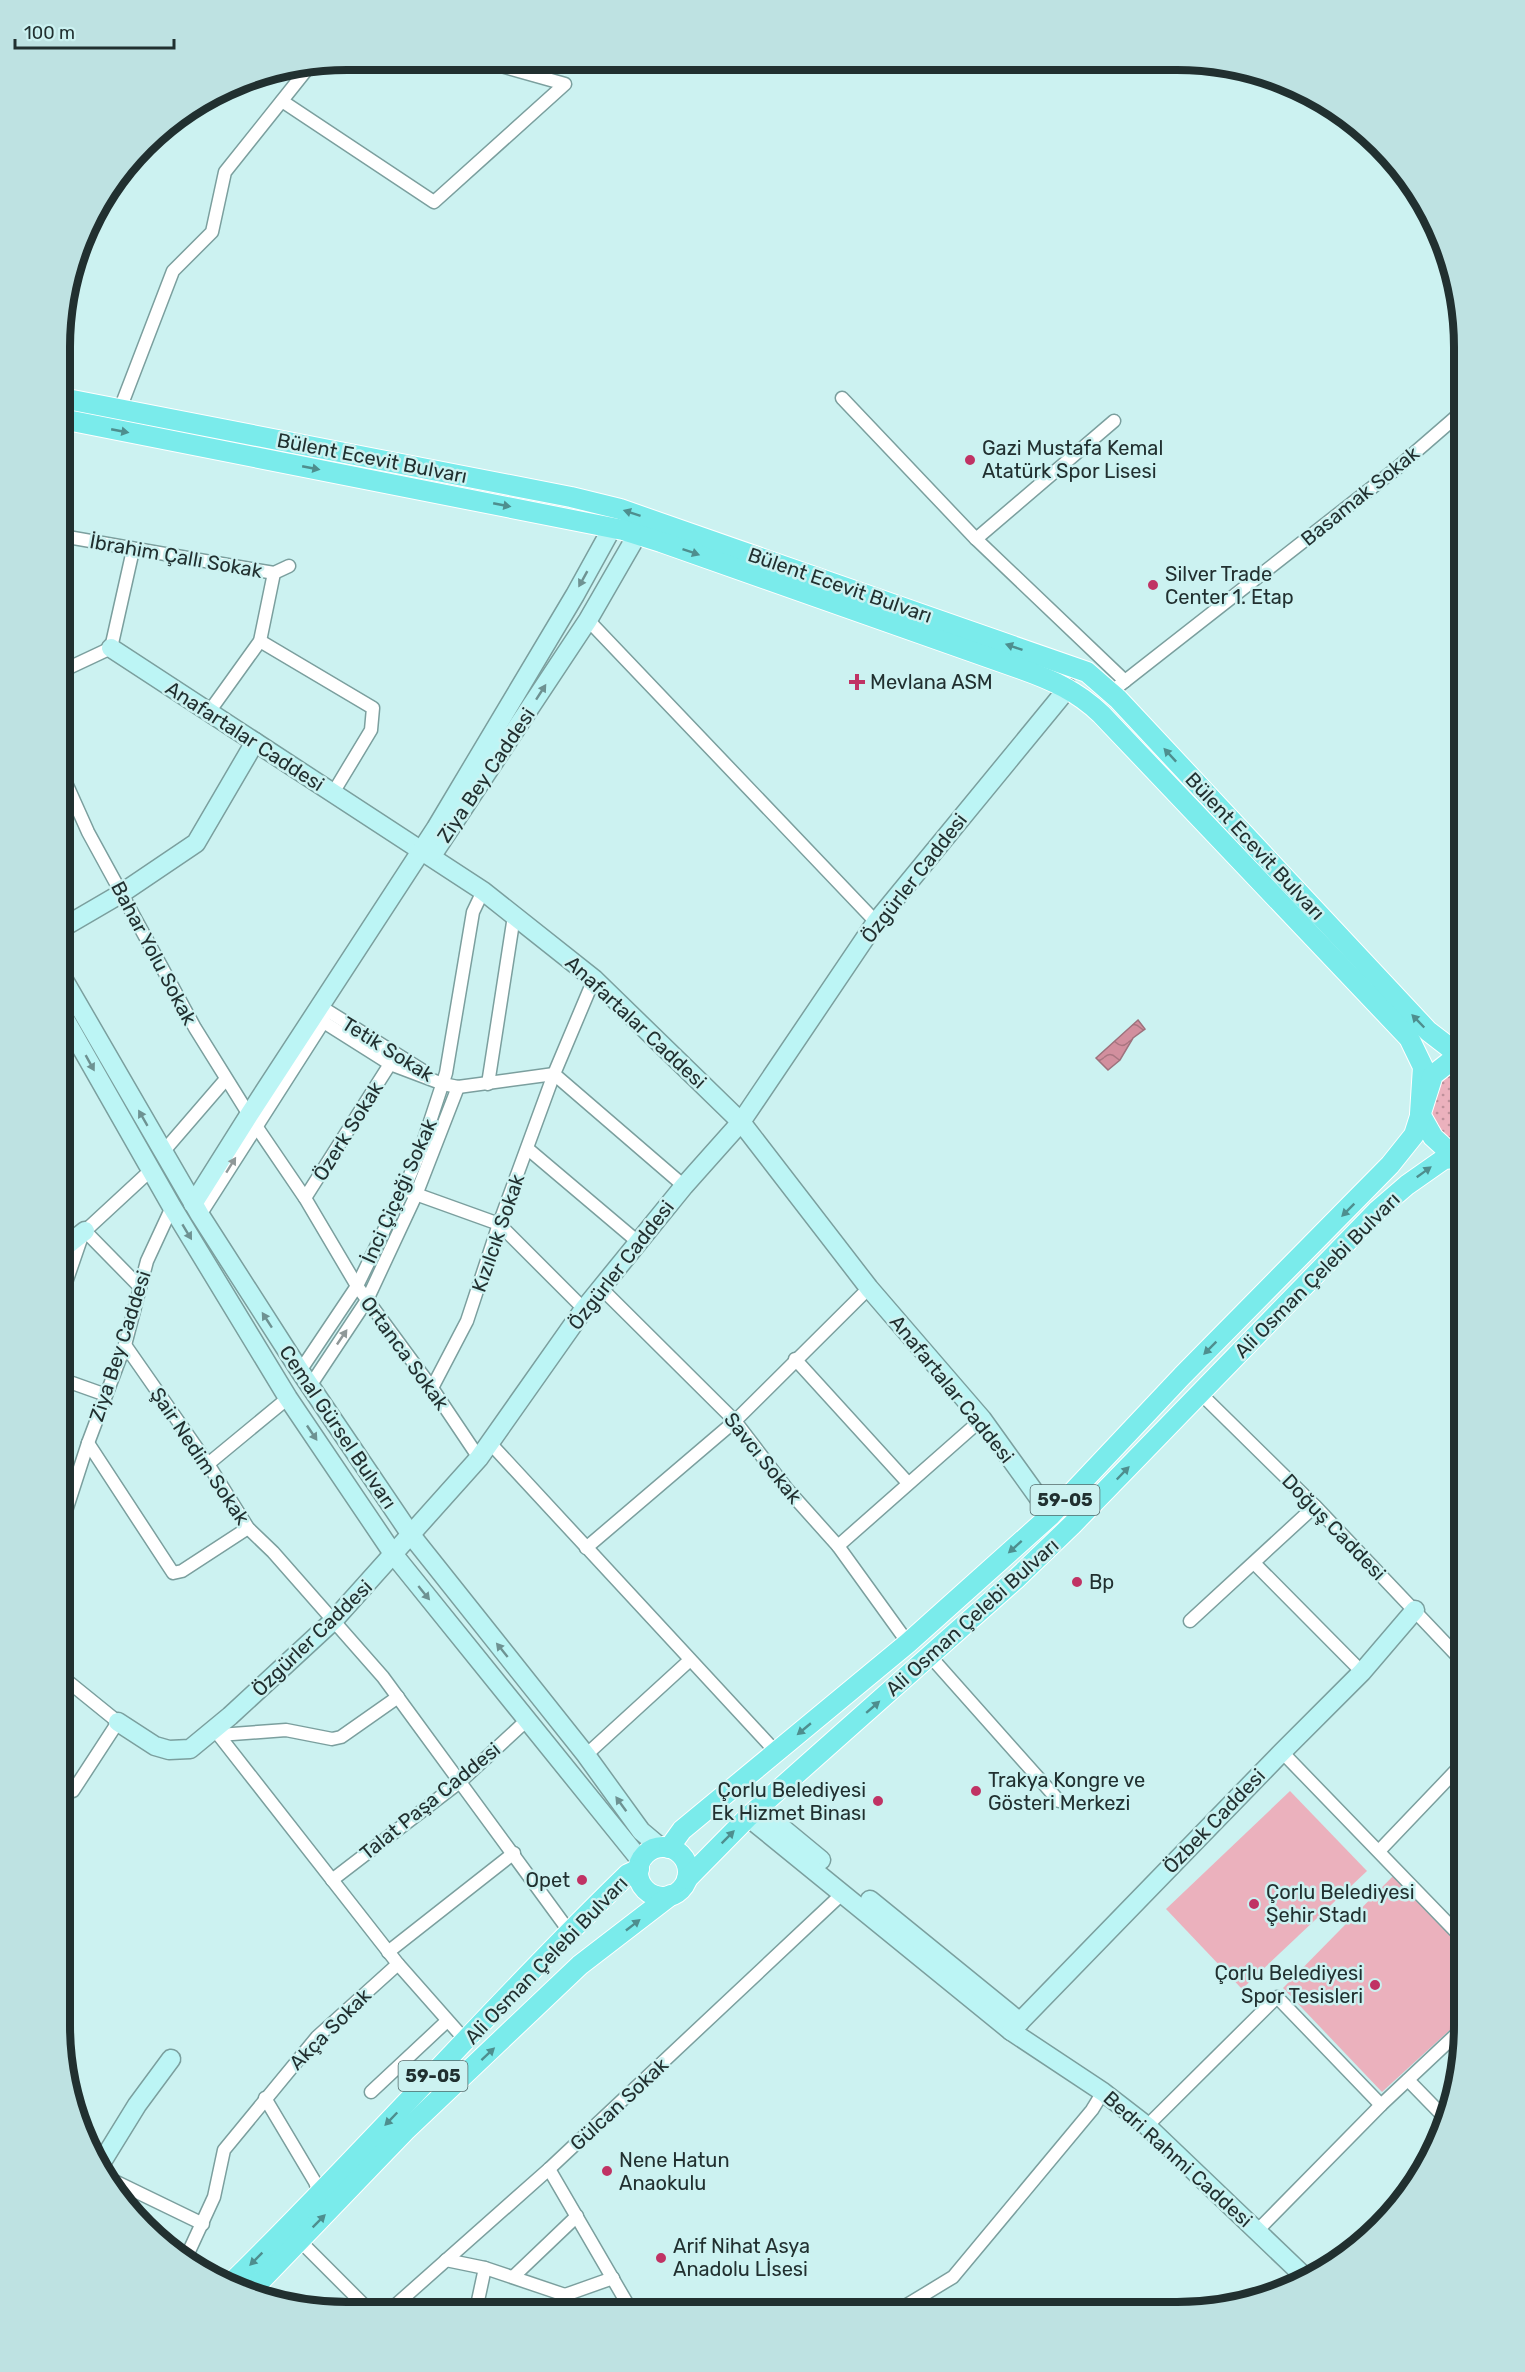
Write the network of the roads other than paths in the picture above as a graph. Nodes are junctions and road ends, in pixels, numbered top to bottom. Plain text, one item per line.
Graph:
1 (515, 70) edge
2 (303, 74) edge
3 (282, 101) junction
4 (842, 398) dead end
5 (70, 400) edge
6 (120, 409) junction
7 (1454, 418) edge
8 (70, 421) edge
9 (1114, 421) dead end
10 (612, 528) junction
11 (637, 535) junction
12 (70, 538) edge
13 (976, 539) junction
14 (133, 550) junction
15 (289, 566) dead end
16 (274, 573) junction
17 (588, 620) junction
18 (260, 642) junction
19 (111, 648) junction
20 (70, 667) edge
21 (1118, 687) junction
22 (1068, 688) junction
23 (209, 712) junction
24 (255, 742) junction
25 (70, 792) edge
26 (333, 793) junction
27 (427, 854) junction
28 (483, 891) junction
29 (122, 893) junction
30 (514, 916) junction
31 (876, 922) junction
32 (70, 923) edge
33 (594, 979) junction
34 (70, 989) edge
35 (322, 1014) junction
36 (70, 1026) edge
37 (1454, 1051) edge
38 (1454, 1060) edge
39 (390, 1064) junction
40 (554, 1074) junction
41 (226, 1080) junction
42 (443, 1084) junction
43 (488, 1084) junction
44 (458, 1087) junction
45 (1420, 1114) junction
46 (252, 1120) junction
47 (741, 1122) junction
48 (528, 1149) junction
49 (1454, 1151) edge
50 (162, 1152) junction
51 (1454, 1158) edge
52 (151, 1170) junction
53 (684, 1186) junction
54 (404, 1189) junction
55 (416, 1195) junction
56 (305, 1198) junction
57 (172, 1207) junction
58 (197, 1209) junction
59 (499, 1224) junction
60 (84, 1231) junction
61 (638, 1242) junction
62 (70, 1243) edge
63 (70, 1272) edge
64 (139, 1286) junction
65 (357, 1286) junction
66 (601, 1288) junction
67 (869, 1288) junction
68 (367, 1300) junction
69 (584, 1310) junction
70 (124, 1345) junction
71 (795, 1359) junction
72 (305, 1379) junction
73 (70, 1382) edge
74 (432, 1388) junction
75 (1200, 1393) junction
76 (106, 1395) junction
77 (288, 1398) junction
78 (982, 1419) junction
79 (735, 1421) junction
80 (88, 1443) junction
81 (490, 1443) junction
82 (479, 1458) junction
83 (208, 1464) junction
84 (908, 1483) junction
85 (70, 1499) edge
86 (1315, 1506) junction
87 (1051, 1515) junction
88 (248, 1528) junction
89 (411, 1535) junction
90 (838, 1546) junction
91 (1050, 1546) junction
92 (586, 1548) junction
93 (393, 1555) junction
94 (1254, 1563) junction
95 (1415, 1610) junction
96 (334, 1620) junction
97 (1190, 1621) dead end
98 (908, 1643) junction
99 (1454, 1653) edge
100 (930, 1656) junction
101 (690, 1660) junction
102 (1362, 1672) junction
103 (70, 1683) edge
104 (398, 1697) junction
105 (527, 1720) junction
106 (118, 1722) junction
107 (217, 1732) junction
108 (776, 1752) junction
109 (1282, 1752) junction
110 (586, 1755) junction
111 (1454, 1772) edge
112 (461, 1781) junction
113 (70, 1791) edge
114 (1059, 1801) dead end
115 (753, 1813) junction
116 (665, 1847) junction
117 (1378, 1851) junction
118 (514, 1853) junction
119 (640, 1865) junction
120 (687, 1879) junction
121 (332, 1880) junction
122 (843, 1893) junction
123 (671, 1895) junction
124 (1454, 1930) edge
125 (569, 1931) junction
126 (388, 1952) junction
127 (398, 1964) junction
128 (959, 1981) junction
129 (447, 2021) junction
130 (1016, 2026) junction
131 (1454, 2036) edge
132 (466, 2041) junction
133 (171, 2059) dead end
134 (1408, 2080) junction
135 (371, 2092) dead end
136 (1103, 2092) junction
137 (265, 2098) junction
138 (1381, 2105) junction
139 (1440, 2113) edge
140 (1147, 2126) junction
141 (105, 2158) edge
142 (549, 2169) junction
143 (121, 2183) edge
144 (319, 2193) junction
145 (576, 2216) junction
146 (203, 2224) junction
147 (1258, 2230) junction
148 (300, 2241) junction
149 (189, 2252) edge
150 (446, 2260) junction
151 (485, 2268) junction
152 (1301, 2273) edge
153 (513, 2277) junction
154 (236, 2278) edge
155 (613, 2278) junction
156 (256, 2286) edge
157 (565, 2295) junction
158 (361, 2302) edge
159 (399, 2302) edge
160 (478, 2302) edge
161 (563, 2302) edge
162 (626, 2302) edge
163 (919, 2302) edge

1 - 3 street
2 - 3 street
3 - 6 street
4 - 13 street
5 - 6 main road, Bülent Ecevit Bulvarı
21 -> 6 main road, Bülent Ecevit Bulvarı
7 - 21 street, Basamak Sokak
8 -> 10 main road
9 - 13 street
10 - 11 main road
10 -> 27 street, Ziya Bey Caddesi
11 - 17 street, Ziya Bey Caddesi
11 -> 22 main road
12 - 14 street, İbrahim Çallı Sokak
13 - 21 street
14 - 16 street, İbrahim Çallı Sokak
14 - 19 street
15 - 16 street, İbrahim Çallı Sokak
16 - 18 street
27 -> 17 street, Ziya Bey Caddesi
17 - 31 street
18 - 23 street
18 - 26 street
19 - 20 street
19 - 23 street, Anafartalar Caddesi
37 -> 21 main road, Bülent Ecevit Bulvarı
22 - 31 street, Özgürler Caddesi
22 - 45 main road
23 - 24 street, Anafartalar Caddesi
24 - 26 street, Anafartalar Caddesi
24 - 29 street
25 - 29 street, Bahar Yolu Sokak
26 - 27 street, Anafartalar Caddesi
27 - 28 street, Anafartalar Caddesi
27 - 35 street, Ziya Bey Caddesi
28 - 30 street, Anafartalar Caddesi
28 - 42 street, İnci Çiçeği Sokak
29 - 32 street
29 - 41 street, Bahar Yolu Sokak
30 - 33 street, Anafartalar Caddesi
30 - 43 street
31 - 47 street, Özgürler Caddesi
33 - 40 street, Kızılcık Sokak
33 - 47 street, Anafartalar Caddesi
50 -> 34 street, Cemal Gürsel Bulvarı
35 - 39 street, Tetik Sokak
35 - 42 street, Tetik Sokak
35 - 46 street, Ziya Bey Caddesi
36 -> 52 street, Cemal Gürsel Bulvarı
38 - 45 main road, 59-05
39 - 42 street, Tetik Sokak
39 - 56 street, Özerk Sokak
40 - 43 street
40 - 48 street, Kızılcık Sokak
40 - 53 street
41 - 46 street, Bahar Yolu Sokak
41 - 50 street
42 - 44 street
42 - 54 street, İnci Çiçeği Sokak
43 - 44 street
44 - 55 street, İnci Çiçeği Sokak
45 - 49 main road
45 -> 87 main road, Ali Osman Çelebi Bulvarı / 59-05
46 - 56 street, Ortanca Sokak
46 - 58 street, Ziya Bey Caddesi
47 - 53 street, Özgürler Caddesi
47 - 67 street, Anafartalar Caddesi
48 - 59 street, Kızılcık Sokak
48 - 61 street
50 - 58 street, Cemal Gürsel Bulvarı
75 -> 51 main road, Ali Osman Çelebi Bulvarı
52 - 57 street, Cemal Gürsel Bulvarı
52 - 60 street
53 - 61 street, Özgürler Caddesi
54 - 55 street
54 - 65 street, İnci Çiçeği Sokak
55 - 59 street
55 - 68 street, İnci Çiçeği Sokak
56 - 65 street, Ortanca Sokak
57 - 64 street, Ziya Bey Caddesi
57 -> 77 street, Cemal Gürsel Bulvarı
72 -> 58 street, Cemal Gürsel Bulvarı
59 - 69 street
59 - 74 street, Kızılcık Sokak
60 - 62 street
60 - 63 street
60 - 64 street
61 - 66 street, Özgürler Caddesi
64 - 70 street, Ziya Bey Caddesi
65 - 68 street, Ortanca Sokak
65 - 72 street, İnci Çiçeği Sokak
66 - 69 street, Özgürler Caddesi
66 - 79 street, Savcı Sokak
67 - 71 street
67 - 78 street, Anafartalar Caddesi
72 -> 68 street, İnci Çiçeği Sokak
68 - 74 street, Ortanca Sokak
69 - 81 street, Özgürler Caddesi
70 - 76 street, Ziya Bey Caddesi
70 - 83 street, Şair Nedim Sokak
71 - 79 street
71 - 84 street
72 - 89 street, Cemal Gürsel Bulvarı
73 - 76 street
74 - 82 street, Ortanca Sokak
75 - 86 street, Doğuş Caddesi
91 -> 75 main road, Ali Osman Çelebi Bulvarı
76 - 80 street, Ziya Bey Caddesi
77 - 83 street
77 -> 93 street, Cemal Gürsel Bulvarı
78 - 84 street
78 - 87 street, Anafartalar Caddesi
79 - 90 street, Savcı Sokak
79 - 92 street
80 - 85 street, Ziya Bey Caddesi
80 - 88 street
81 - 82 street, Özgürler Caddesi
81 - 92 street
82 - 89 street, Özgürler Caddesi
83 - 88 street, Şair Nedim Sokak
84 - 90 street
86 - 94 street
86 - 95 street, Doğuş Caddesi
87 - 91 street
87 -> 98 main road, Ali Osman Çelebi Bulvarı / 59-05
88 - 96 street, Şair Nedim Sokak
89 - 93 street, Özgürler Caddesi
110 -> 89 street, Cemal Gürsel Bulvarı
90 - 98 street, Savcı Sokak
91 - 100 main road, Ali Osman Çelebi Bulvarı
92 - 101 street
93 - 96 street, Özgürler Caddesi
93 -> 105 street, Cemal Gürsel Bulvarı
94 - 97 street
94 - 102 street
95 - 99 street, Doğuş Caddesi
95 - 102 street, Özbek Caddesi
96 - 104 street, Şair Nedim Sokak
96 - 107 street, Özgürler Caddesi
98 -> 108 main road, Ali Osman Çelebi Bulvarı / 59-05
100 - 114 street
115 -> 100 main road, Ali Osman Çelebi Bulvarı
101 - 108 street
101 - 110 street
102 - 109 street, Özbek Caddesi
103 - 106 street
104 - 107 street
104 - 112 street, Şair Nedim Sokak
105 - 112 street, Talat Paşa Caddesi
105 - 119 street, Cemal Gürsel Bulvarı
106 - 107 street, Özgürler Caddesi
106 - 113 street
107 - 121 street
108 - 116 main road, Ali Osman Çelebi Bulvarı / 59-05
109 - 117 street
109 - 130 street, Özbek Caddesi
116 -> 110 street, Cemal Gürsel Bulvarı
111 - 117 street
112 - 118 street, Şair Nedim Sokak
112 - 121 street, Talat Paşa Caddesi
120 -> 115 main road, Ali Osman Çelebi Bulvarı
115 - 122 street, Bedri Rahmi Caddesi
115 - 128 street, Bedri Rahmi Caddesi
116 - 119 main road
116 - 120 main road
117 - 124 street
118 - 125 street, Şair Nedim Sokak
118 - 126 street
119 - 123 main road
119 - 125 main road, Ali Osman Çelebi Bulvarı / 59-05
120 - 123 main road
121 - 126 street
122 - 128 street, Bedri Rahmi Caddesi
122 - 142 street, Gülcan Sokak
148 -> 123 main road, Ali Osman Çelebi Bulvarı
125 - 132 main road, Ali Osman Çelebi Bulvarı / 59-05
126 - 127 street
127 - 129 street
127 - 137 street, Akça Sokak
128 - 130 street, Bedri Rahmi Caddesi
129 - 132 street
129 - 135 street
130 - 136 street, Bedri Rahmi Caddesi
131 - 134 street
132 -> 144 main road, Ali Osman Çelebi Bulvarı / 59-05
133 - 141 street
134 - 138 street
134 - 139 street
136 - 140 street, Bedri Rahmi Caddesi
136 - 163 street
137 - 144 street
137 - 146 street, Akça Sokak
138 - 140 street
138 - 147 street
140 - 147 street, Bedri Rahmi Caddesi
142 - 145 street
142 - 150 street, Gülcan Sokak
143 - 146 street
144 -> 154 main road, Ali Osman Çelebi Bulvarı / 59-05
145 - 153 street
145 - 155 street
146 - 149 street, Akça Sokak
147 - 152 street, Bedri Rahmi Caddesi
148 - 156 main road, Ali Osman Çelebi Bulvarı
148 - 158 street
150 - 151 street
150 - 159 street, Gülcan Sokak
151 - 153 street
151 - 160 street
153 - 157 street
155 - 157 street
155 - 162 street
157 - 161 street

